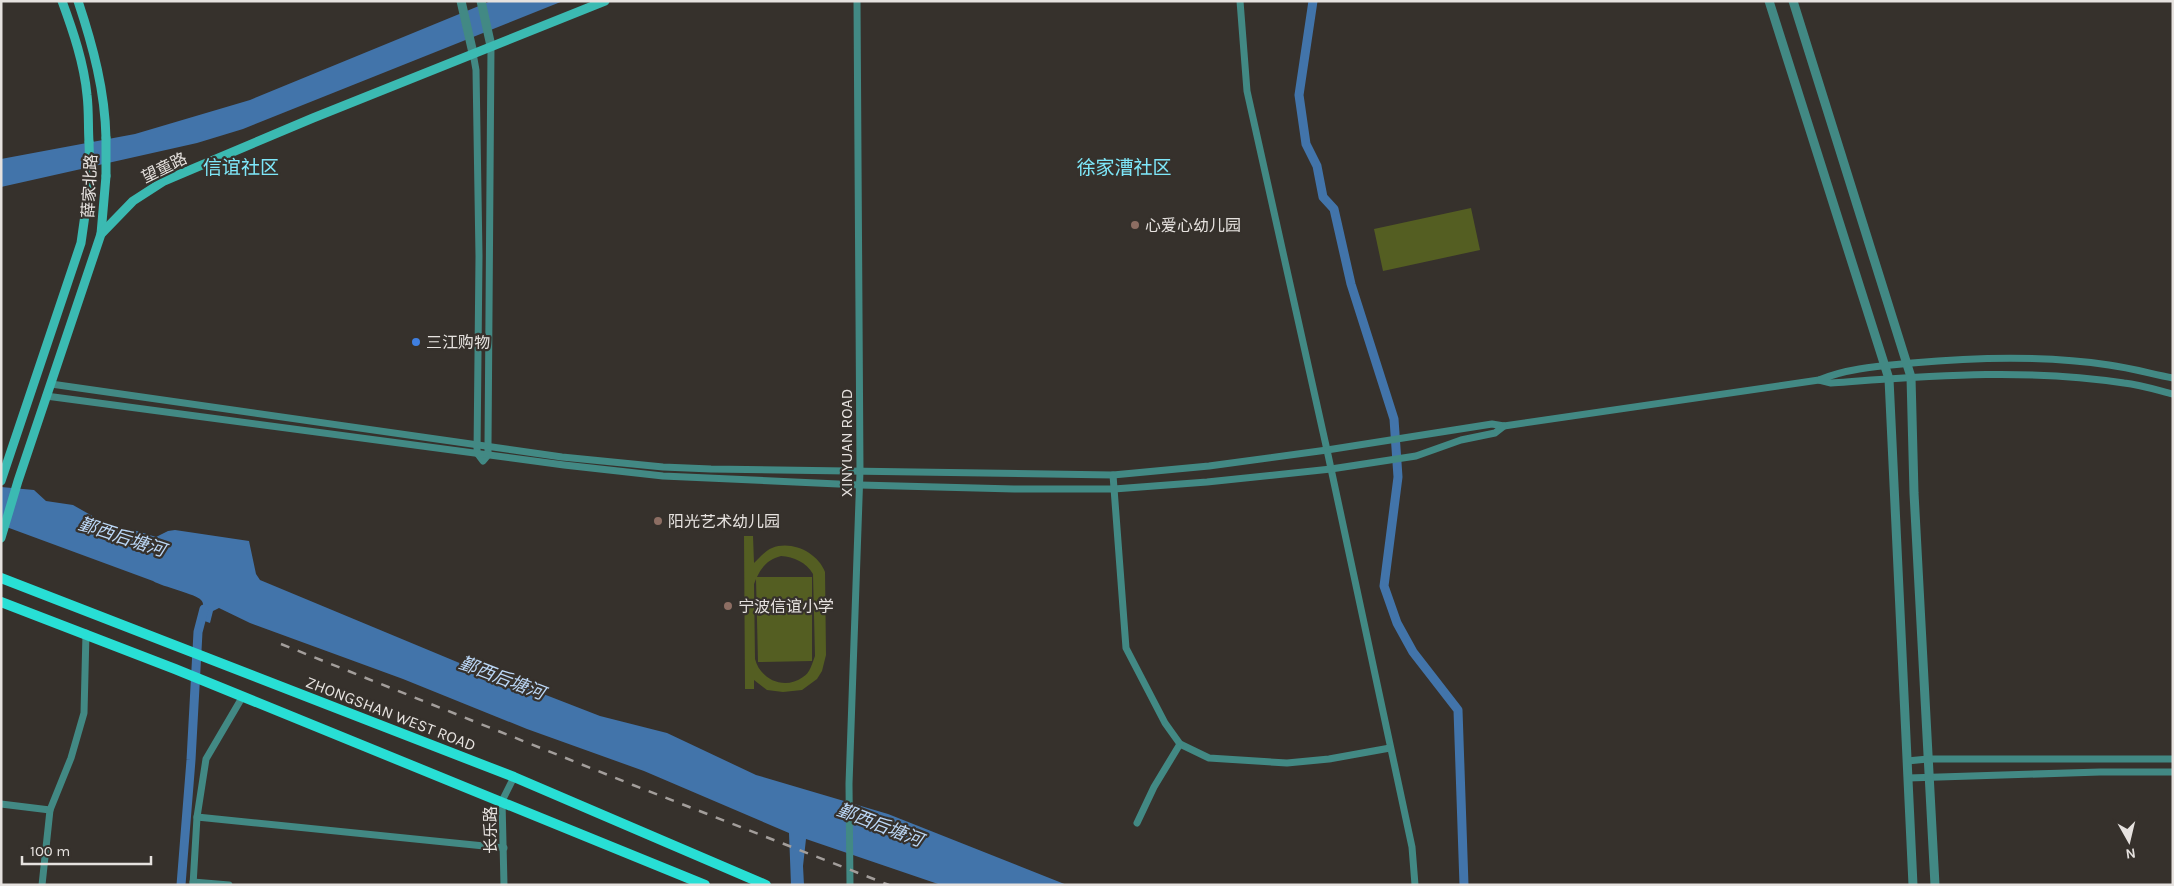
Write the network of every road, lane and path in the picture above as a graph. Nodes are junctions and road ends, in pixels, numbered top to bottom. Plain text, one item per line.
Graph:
1 (62, 1) edge
2 (78, 1) edge
3 (461, 1) edge
4 (605, 1) edge
5 (857, 1) edge
6 (1240, 1) edge
7 (1769, 1) edge
8 (1793, 1) edge
9 (482, 6) edge
10 (491, 46) junction
11 (473, 53) junction
12 (101, 234) junction
13 (1908, 363) junction
14 (1886, 366) junction
15 (1911, 377) junction
16 (2173, 378) edge
17 (1889, 379) junction
18 (1819, 380) junction
19 (51, 384) junction
20 (2173, 394) edge
21 (46, 396) junction
22 (1504, 426) junction
23 (477, 444) junction
24 (488, 445) junction
25 (1327, 450) junction
26 (477, 453) junction
27 (488, 455) junction
28 (1331, 469) junction
29 (860, 472) junction
30 (1112, 475) junction
31 (2, 479) edge
32 (860, 485) junction
33 (1114, 490) junction
34 (2, 537) edge
35 (1, 578) edge
36 (1, 602) edge
37 (86, 634) junction
38 (243, 696) junction
39 (1180, 744) junction
40 (1390, 748) junction
41 (1928, 759) junction
42 (2173, 760) edge
43 (1907, 761) junction
44 (2173, 772) edge
45 (514, 777) junction
46 (1929, 777) junction
47 (1908, 778) junction
48 (502, 802) junction
49 (1, 804) edge
50 (50, 810) junction
51 (197, 817) junction
52 (1138, 823) dead end
53 (504, 848) junction
54 (193, 883) edge
55 (42, 885) edge
56 (228, 885) edge
57 (504, 885) edge
58 (705, 885) edge
59 (766, 885) edge
60 (850, 885) edge
61 (1415, 885) edge
62 (1913, 885) edge
63 (1935, 885) edge

1 - 31 main road, 薛家北路, bridge
2 - 12 main road, 薛家北路, bridge
3 - 11 street
4 - 10 main road, 望童路
5 - 29 street, XINYUAN ROAD
6 - 25 street
7 - 14 street
8 - 13 street
9 - 10 street
10 - 11 main road, 望童路
10 - 24 street
11 - 12 main road, 望童路
11 - 23 street
12 - 19 main road, 望童路
13 - 14 street
13 - 15 street
13 - 16 street
14 - 17 street
14 - 18 street
15 - 17 street
15 - 20 street
15 - 41 street
17 - 18 street
17 - 43 street
18 - 22 street
19 - 21 main road, 望童路
19 - 23 street
21 - 26 street
21 - 34 main road, 望童路
22 - 25 street
22 - 28 street
23 - 24 street
23 - 26 street
24 - 27 street
24 - 29 street
25 - 28 street
25 - 30 street
26 - 27 street
27 - 32 street
28 - 33 street
28 - 40 street
29 - 30 street
29 - 32 street, XINYUAN ROAD
30 - 33 street
32 - 33 street
32 - 60 street, XINYUAN ROAD
33 - 39 street
35 - 45 main road, ZHONGSHAN WEST ROAD
36 - 37 main road
37 - 38 main road
37 - 50 street
38 - 48 main road
38 - 51 street
39 - 40 street
39 - 52 street
40 - 61 street
41 - 42 street
41 - 43 street
41 - 46 street
43 - 47 street
44 - 46 street
45 - 48 street, 长乐路
45 - 59 main road, ZHONGSHAN WEST ROAD
46 - 47 street
46 - 63 street
47 - 62 street
48 - 53 street, 长乐路
48 - 58 main road
49 - 50 street
50 - 55 street
51 - 53 street
51 - 54 street
53 - 57 street, 长乐路
54 - 56 street

